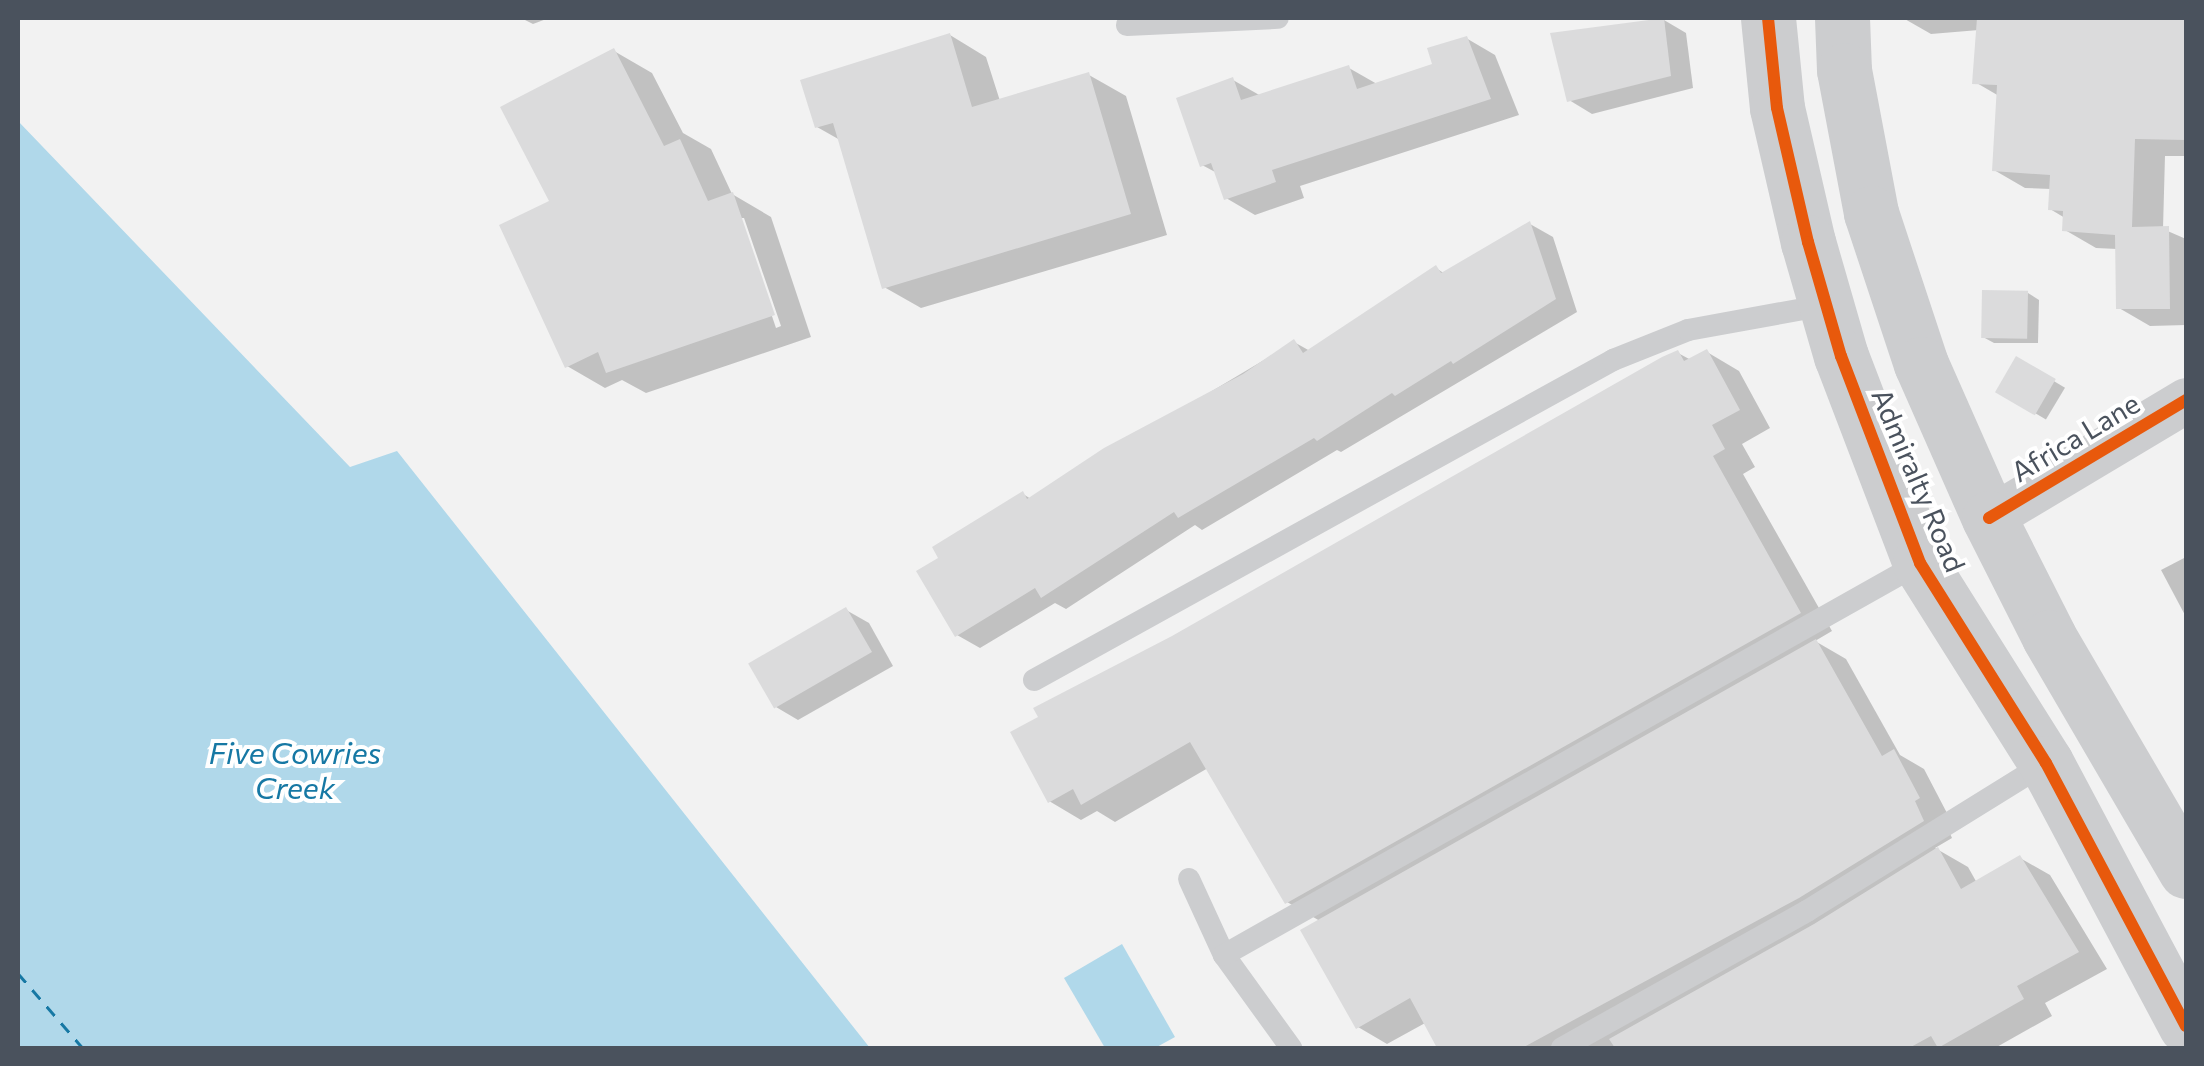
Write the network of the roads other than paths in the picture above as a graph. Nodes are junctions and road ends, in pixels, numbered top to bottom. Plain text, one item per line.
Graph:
1 (1278, 18) edge
2 (1768, 18) edge
3 (1842, 18) edge
4 (1127, 24) dead end
5 (1826, 305) junction
6 (2186, 400) edge
7 (1989, 518) junction
8 (1920, 563) junction
9 (1034, 680) dead end
10 (2046, 764) junction
11 (2186, 871) edge
12 (1188, 879) dead end
13 (1224, 955) junction
14 (2186, 1026) edge
15 (1291, 1048) edge
16 (1562, 1048) edge

1 - 4 lane
2 - 5 street, Admiralty Road
3 - 7 street
5 - 8 street, Admiralty Road
5 - 9 lane
6 - 7 street, Africa Lane
7 - 11 street
8 - 10 street, Admiralty Road
8 - 13 lane
10 - 14 street, Admiralty Road
10 - 16 lane
12 - 13 lane
13 - 15 lane

